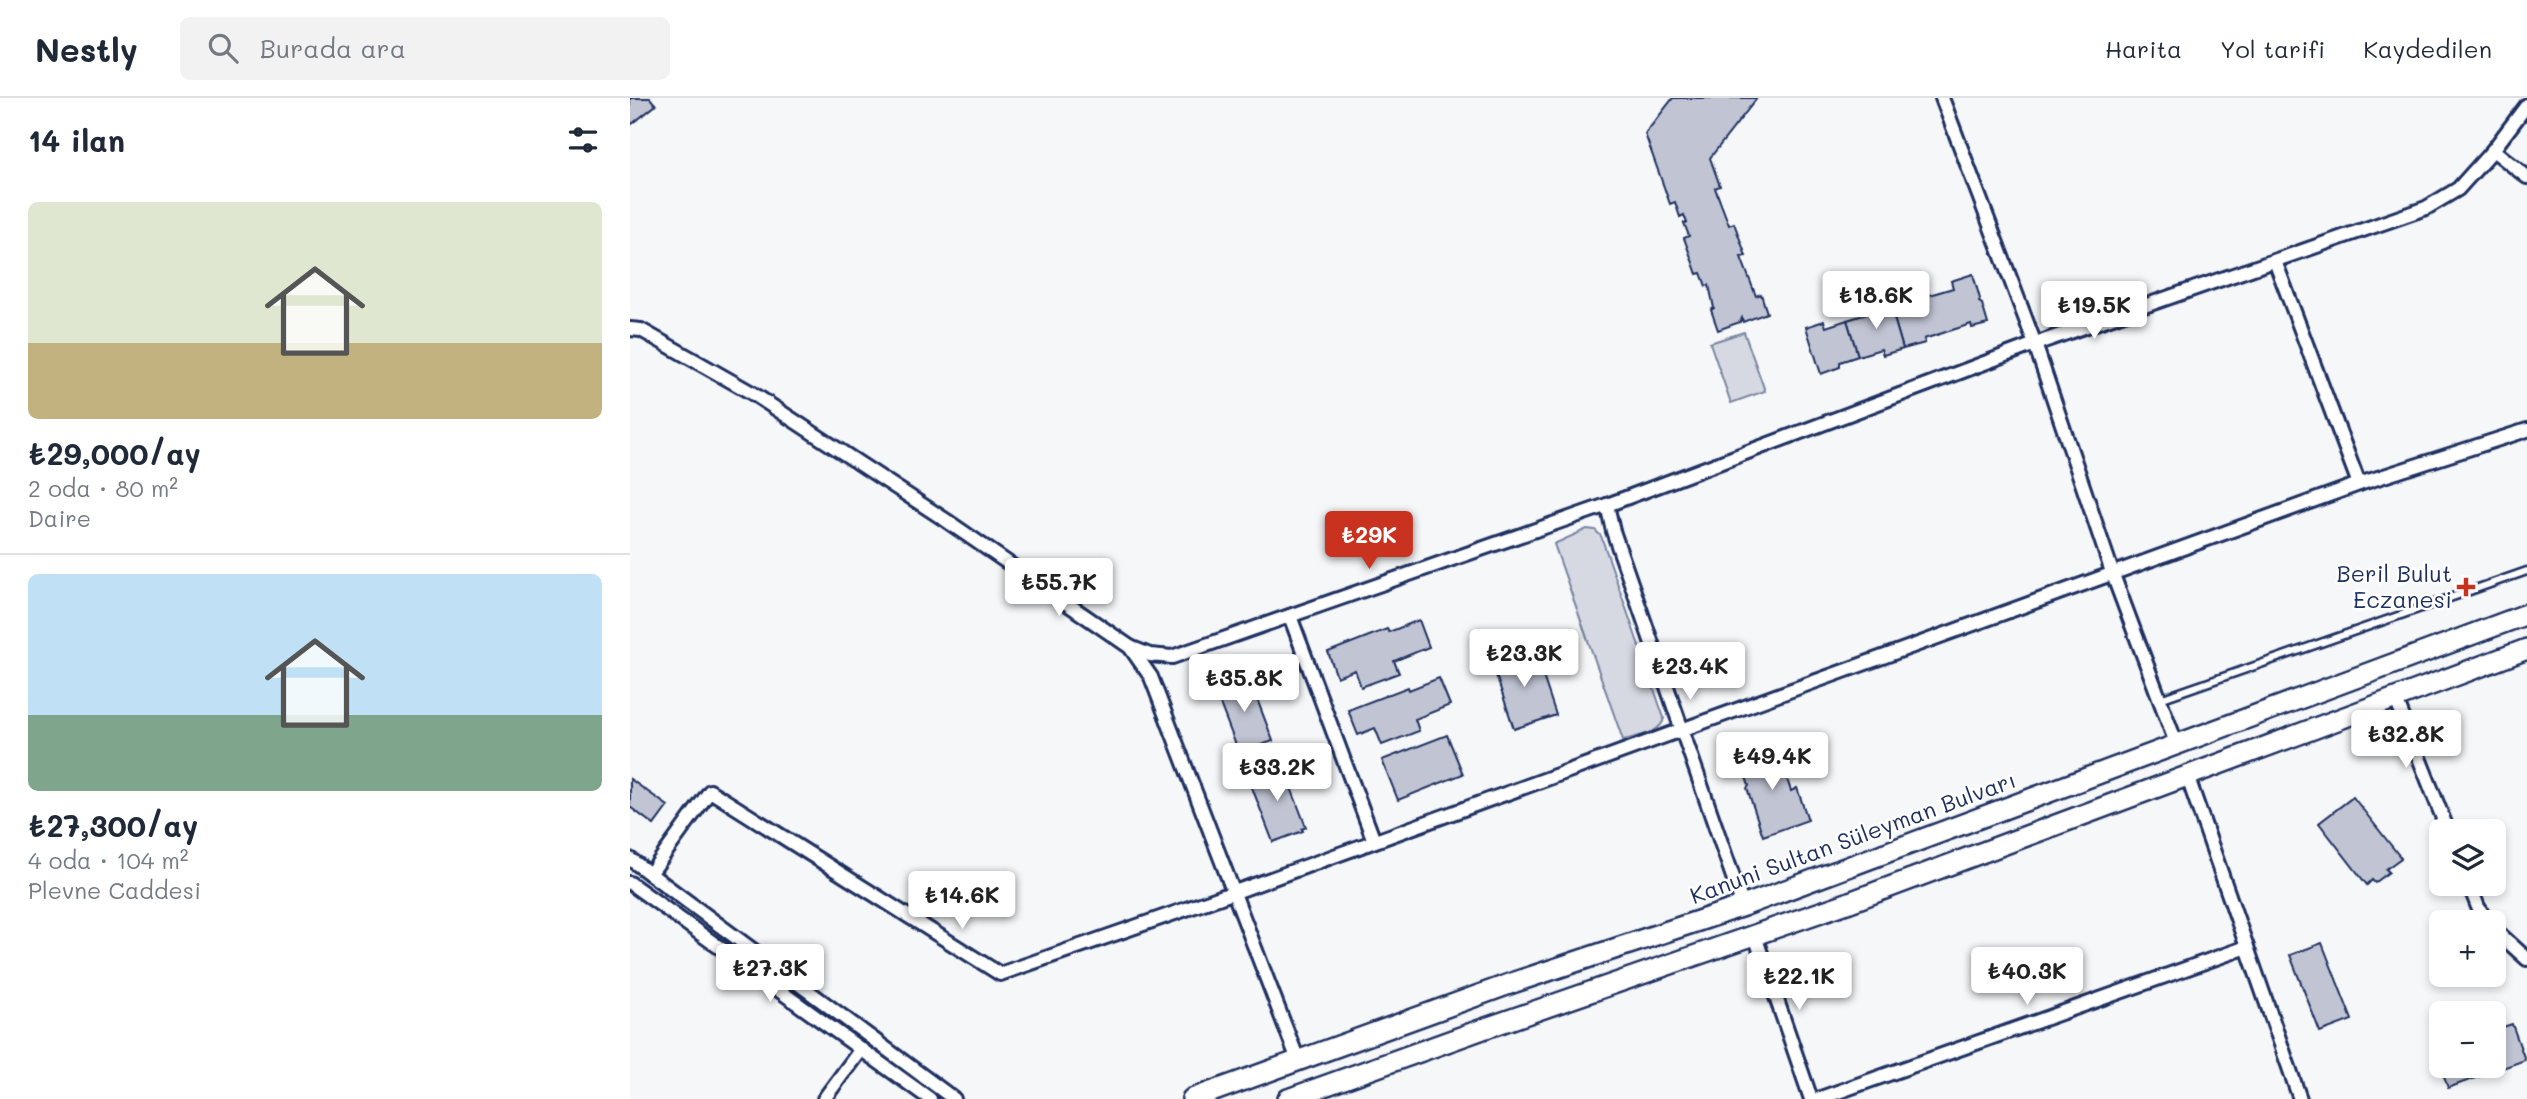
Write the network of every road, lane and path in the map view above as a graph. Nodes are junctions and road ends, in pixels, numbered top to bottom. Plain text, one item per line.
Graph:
1 (1942, 98) edge
2 (2527, 105) edge
3 (2493, 150) junction
4 (2527, 177) edge
5 (2275, 261) junction
6 (630, 329) edge
7 (2035, 344) junction
8 (2527, 430) edge
9 (2359, 484) junction
10 (1607, 505) junction
11 (2527, 571) edge
12 (2112, 572) junction
13 (2527, 614) edge
14 (1290, 616) junction
15 (1130, 647) junction
16 (2527, 649) edge
17 (2395, 697) junction
18 (2160, 699) junction
19 (1681, 728) junction
20 (2176, 743) junction
21 (2187, 775) junction
22 (2443, 819) edge
23 (1374, 841) junction
24 (630, 859) edge
25 (650, 874) junction
26 (630, 883) edge
27 (1235, 892) junction
28 (1743, 906) junction
29 (709, 918) junction
30 (699, 933) junction
31 (1755, 936) junction
32 (2506, 940) edge
33 (2247, 947) junction
34 (2527, 959) edge
35 (861, 1049) junction
36 (1298, 1060) junction
37 (1301, 1097) edge
38 (824, 1099) edge
39 (930, 1099) edge
40 (954, 1099) edge
41 (1192, 1099) edge
42 (1811, 1099) edge
43 (1818, 1099) edge
44 (2300, 1099) edge

1 - 7 street
2 - 3 street
3 - 4 street
3 - 5 street
5 - 7 street
5 - 9 street
6 - 15 street
7 - 10 street
7 - 12 street
8 - 9 street
9 - 12 street
10 - 14 street
10 - 19 street
11 - 18 lane
12 - 18 street
12 - 19 street
13 - 20 main road, Kanuni Sultan Süleyman Bulvarı
14 - 15 street
14 - 23 street
15 - 27 street
16 - 17 main road
17 - 21 main road
17 - 22 street
18 - 20 street
19 - 23 street
19 - 28 street
20 - 28 main road, Kanuni Sultan Süleyman Bulvarı
21 - 31 main road
21 - 33 street
23 - 27 street
24 - 25 street
25 - 27 street
25 - 29 street
26 - 30 street
27 - 36 street
28 - 36 main road, Kanuni Sultan Süleyman Bulvarı
29 - 30 street
29 - 40 street
30 - 35 street
31 - 37 main road
31 - 42 street
32 - 34 street
33 - 43 street
33 - 44 street
35 - 38 street
35 - 39 street
36 - 41 main road, Kanuni Sultan Süleyman Bulvarı

